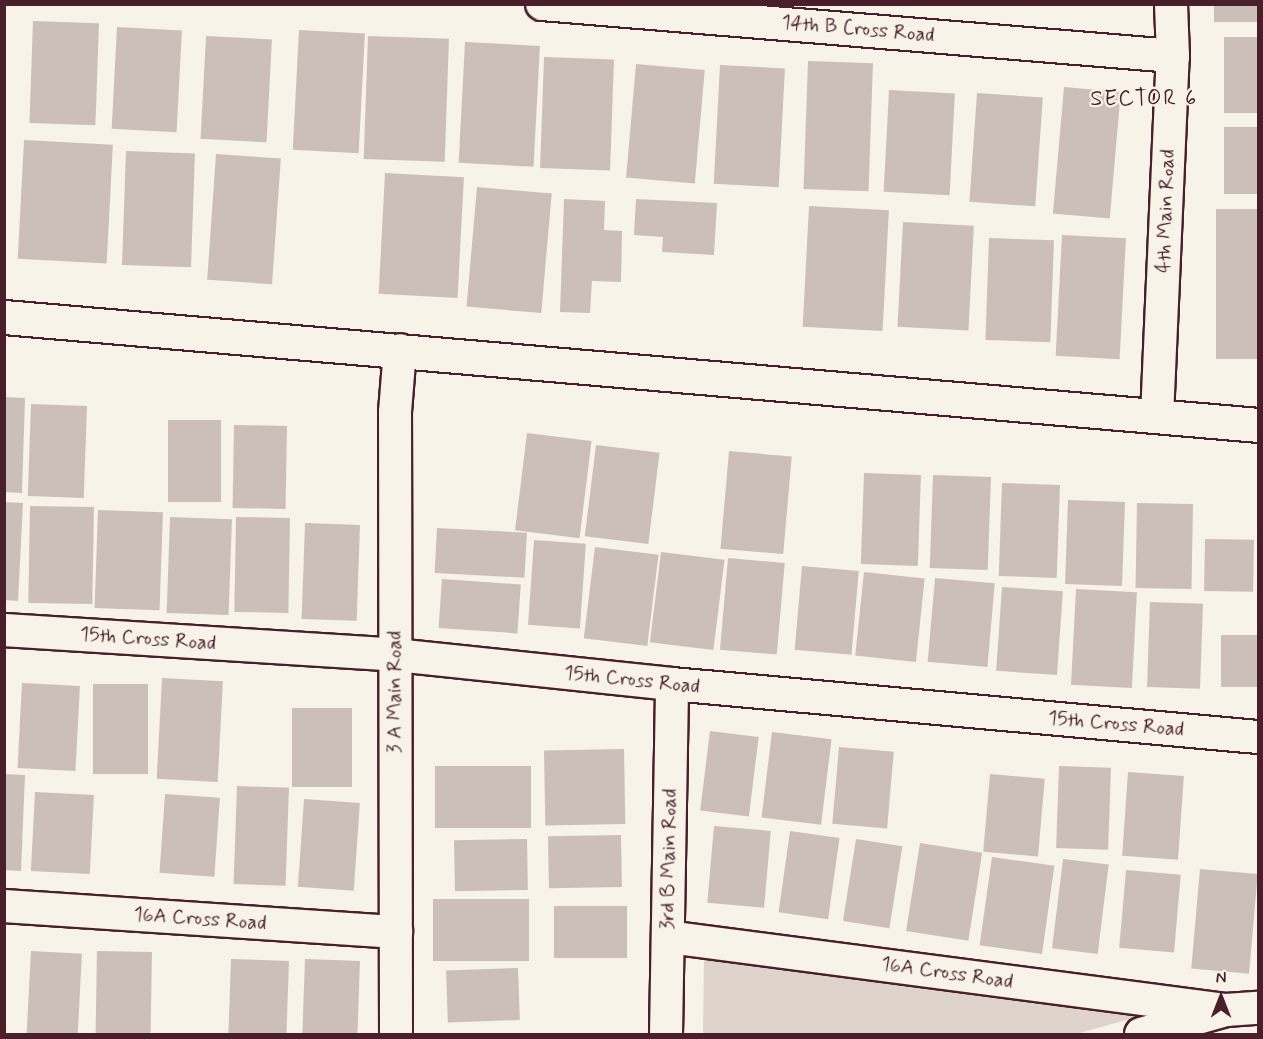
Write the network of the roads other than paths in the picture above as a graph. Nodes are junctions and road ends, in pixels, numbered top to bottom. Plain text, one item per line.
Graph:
1 (542, 4) edge
2 (1171, 4) edge
3 (814, 15) edge
4 (1173, 56) junction
5 (4, 317) edge
6 (400, 350) junction
7 (1157, 417) junction
8 (1258, 425) edge
9 (4, 630) edge
10 (396, 655) junction
11 (672, 684) junction
12 (1258, 737) edge
13 (4, 906) edge
14 (396, 932) junction
15 (668, 937) junction
16 (1258, 1008) edge
17 (1226, 1010) junction
18 (396, 1035) edge
19 (666, 1035) edge
20 (1141, 1035) edge

1 - 3 street, 14th B Cross Road
2 - 4 street, 4th Main Road
3 - 4 street, 14th B Cross Road
4 - 7 street, 4th Main Road
5 - 6 street
6 - 7 street
6 - 10 street, 3 A Main Road
7 - 8 street
9 - 10 street, 15th Cross Road
10 - 11 street, 15th Cross Road
10 - 14 street, 3 A Main Road
11 - 12 street, 15th Cross Road
11 - 15 street, 3rd B Main Road
13 - 14 street, 16A Cross Road
14 - 18 street, 3 A Main Road
15 - 17 street, 16A Cross Road
15 - 19 street, 3rd B Main Road
16 - 17 street
17 - 20 street

